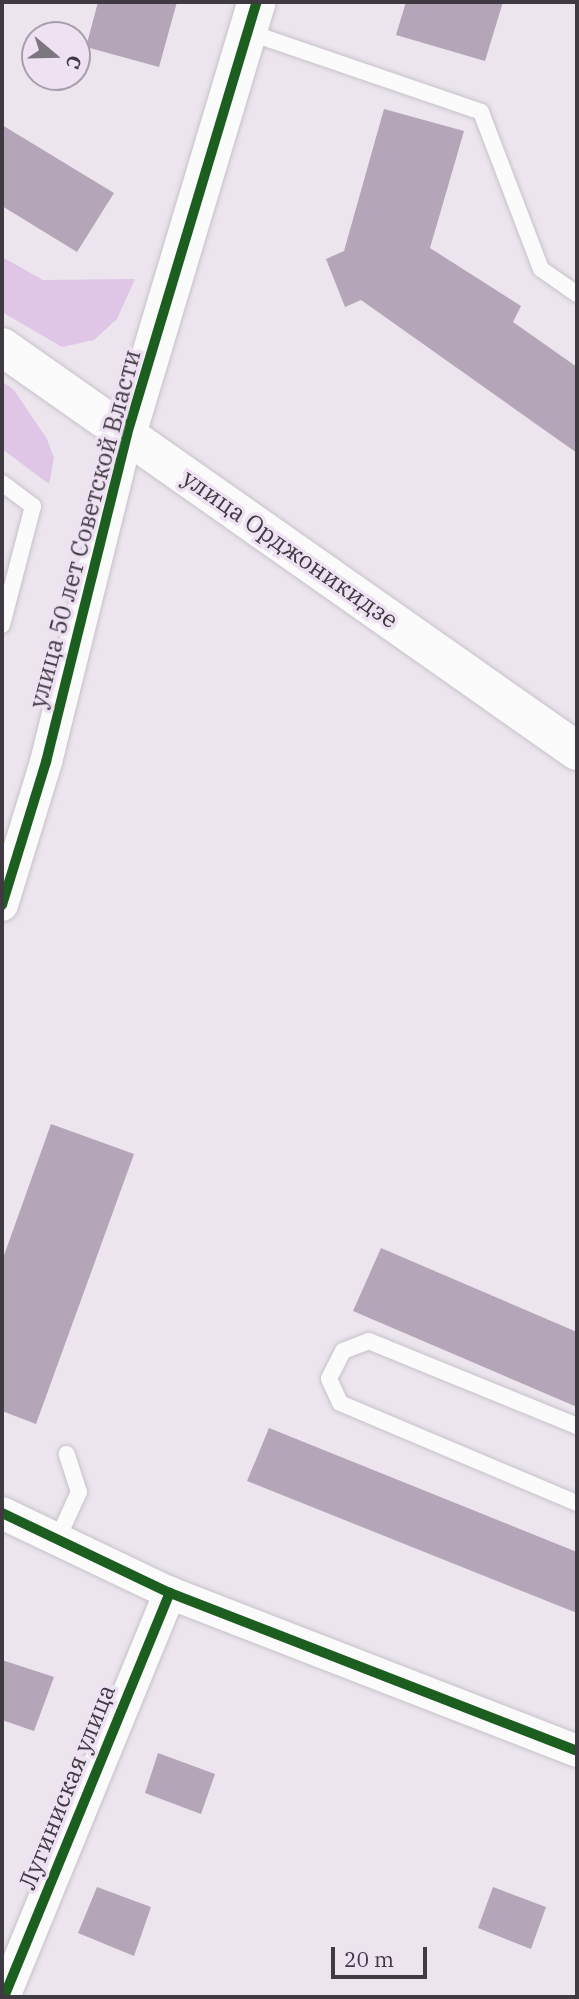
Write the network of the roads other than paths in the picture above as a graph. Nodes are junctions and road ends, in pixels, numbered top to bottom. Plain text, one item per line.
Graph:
1 (253, 17) edge
2 (577, 294) edge
3 (2, 346) edge
4 (127, 435) junction
5 (2, 483) edge
6 (2, 625) edge
7 (577, 751) edge
8 (2, 905) edge
9 (577, 1426) edge
10 (68, 1454) dead end
11 (577, 1503) edge
12 (2, 1513) edge
13 (57, 1540) junction
14 (170, 1592) junction
15 (577, 1751) edge
16 (4, 1997) edge

1 - 2 lane
1 - 4 main road, улица 50 лет Советской Власти
3 - 4 main road, улица Орджоникидзе
4 - 7 main road, улица Орджоникидзе
4 - 8 street, улица 50 лет Советской Власти
5 - 6 lane
9 - 11 lane
10 - 13 lane
12 - 13 street
13 - 14 street
14 - 15 street
14 - 16 street, Лугиниская улица

